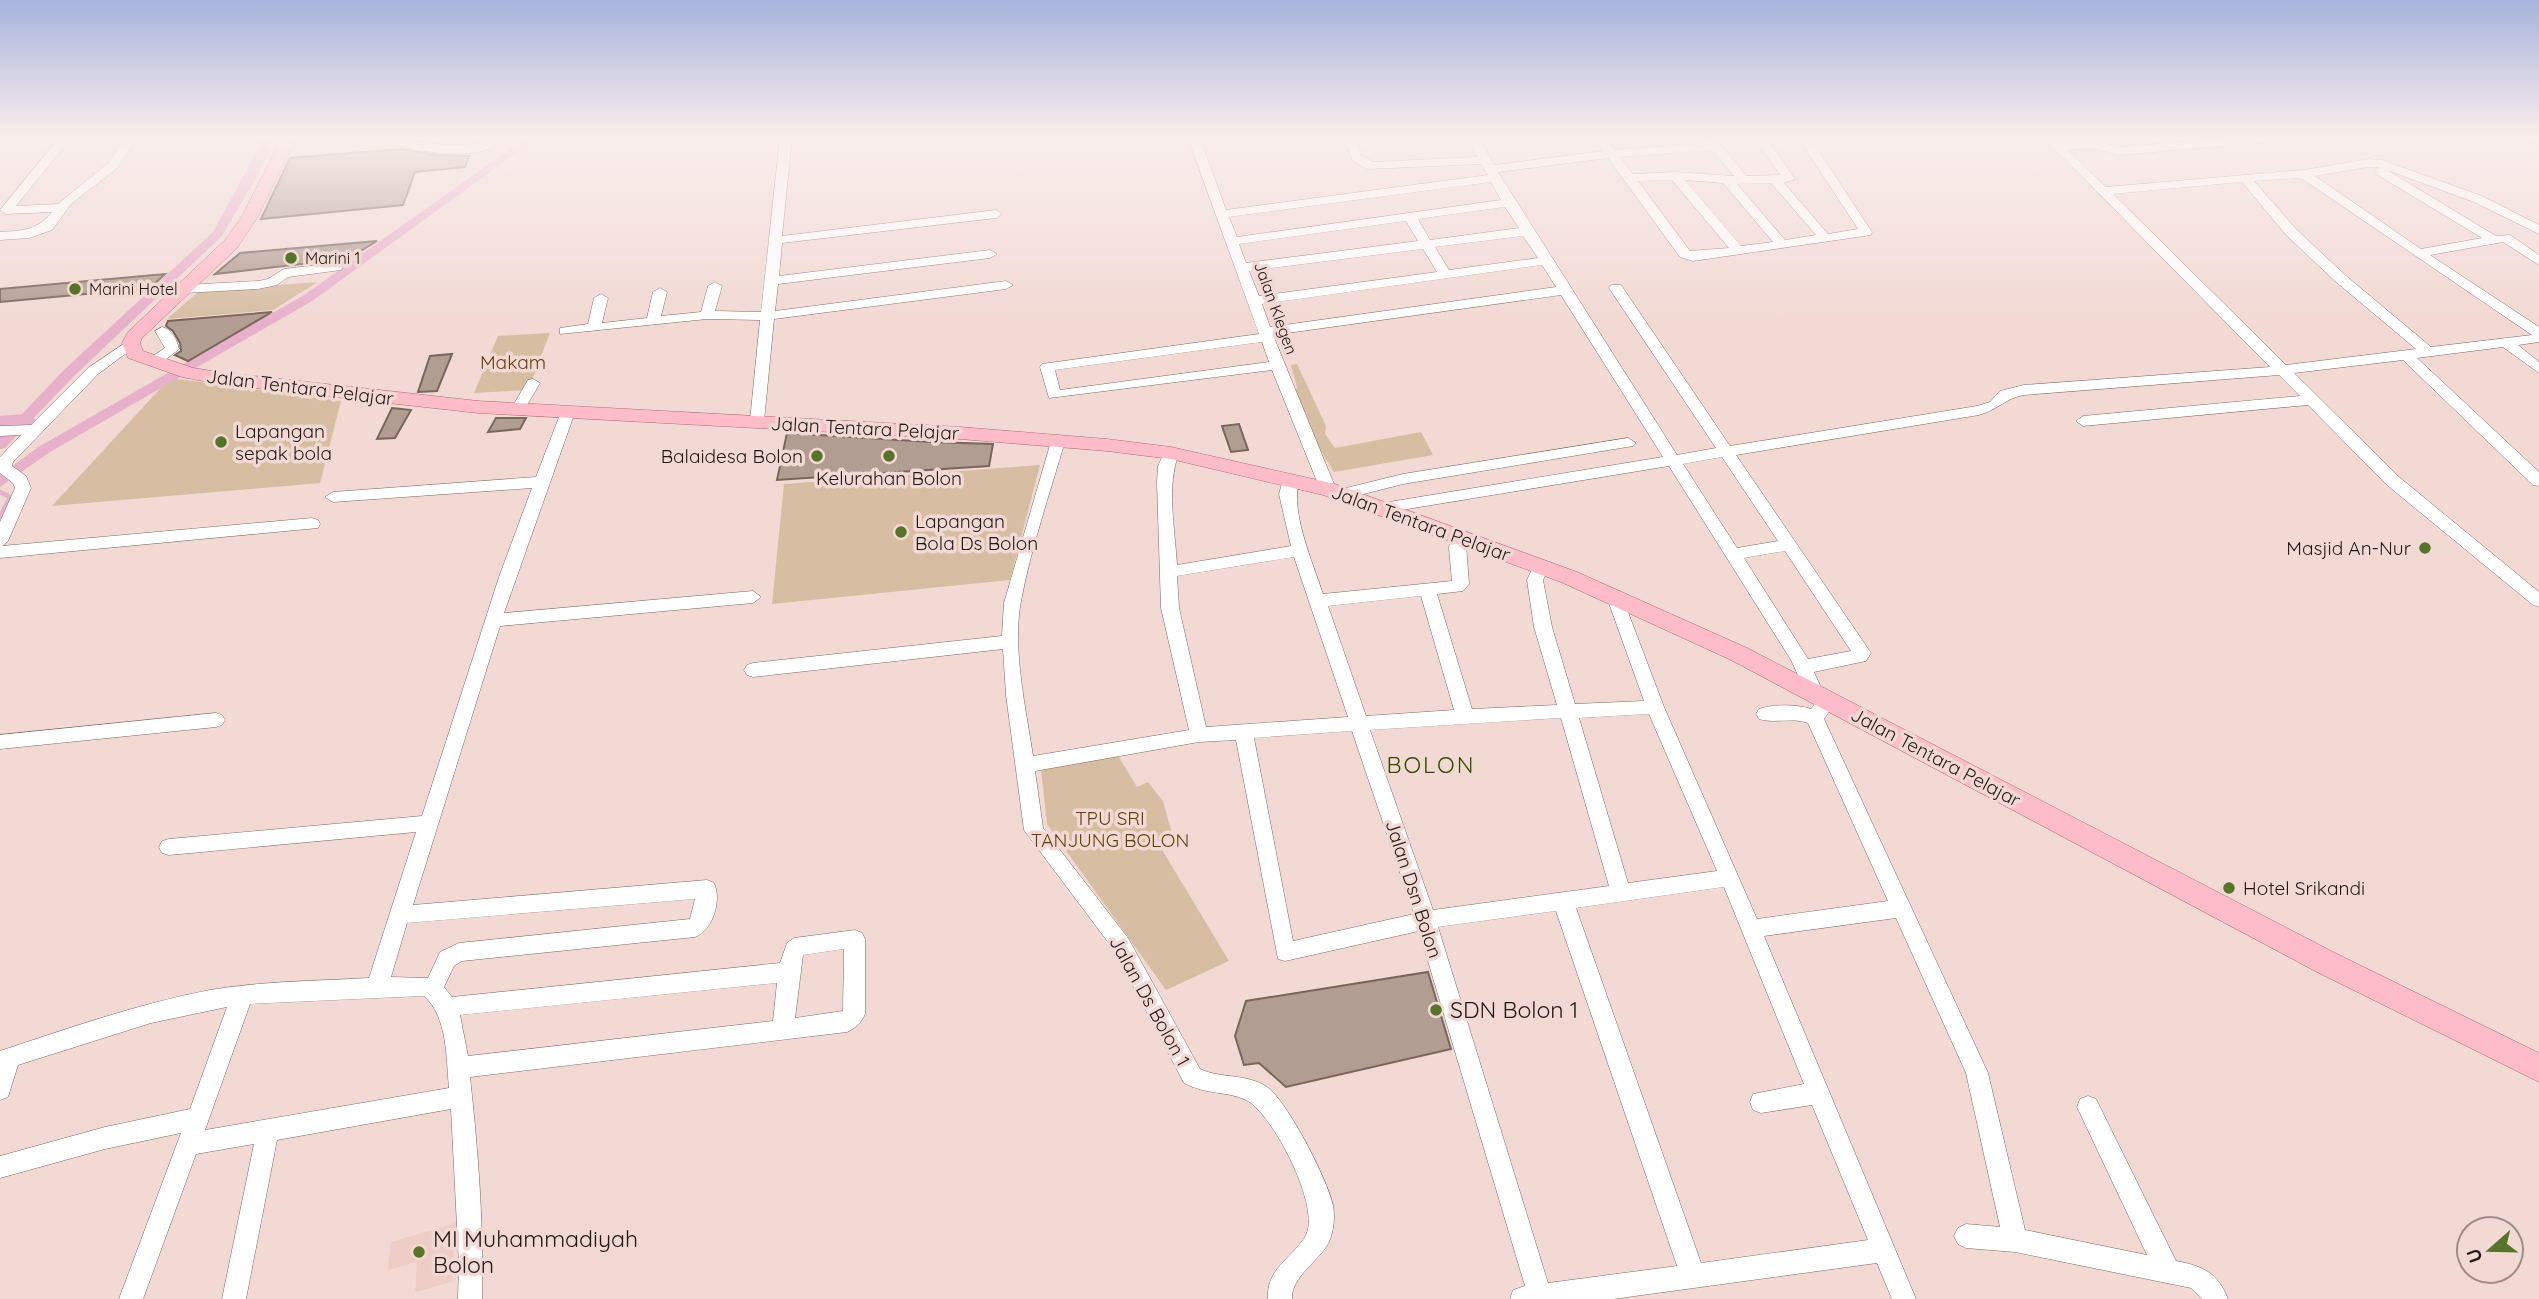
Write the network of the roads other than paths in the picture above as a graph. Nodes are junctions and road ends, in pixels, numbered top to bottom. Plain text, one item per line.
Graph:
1 (71, 199) edge
2 (259, 199) edge
3 (781, 199) edge
4 (1216, 199) edge
5 (1338, 199) edge
6 (1393, 199) edge
7 (1507, 199) edge
8 (1644, 199) edge
9 (1694, 199) edge
10 (1743, 199) edge
11 (1791, 199) edge
12 (1845, 199) edge
13 (2111, 199) edge
14 (2263, 199) edge
15 (2340, 199) edge
16 (2429, 199) edge
17 (2477, 199) edge
18 (1509, 202) junction
19 (61, 208) junction
20 (3, 211) edge
21 (996, 214) dead end
22 (1222, 214) junction
23 (1407, 217) junction
24 (1529, 231) junction
25 (2539, 232) edge
26 (0, 236) edge
27 (1826, 239) junction
28 (2499, 239) junction
29 (778, 240) junction
30 (1233, 241) junction
31 (1783, 245) junction
32 (1429, 246) junction
33 (1738, 251) junction
34 (2420, 253) junction
35 (990, 254) dead end
36 (1546, 261) junction
37 (2539, 261) edge
38 (336, 267) dead end
39 (1242, 268) junction
40 (1440, 277) junction
41 (772, 281) junction
42 (1006, 285) dead end
43 (715, 286) dead end
44 (1616, 288) dead end
45 (186, 289) junction
46 (1564, 290) junction
47 (660, 292) dead end
48 (601, 298) dead end
49 (1255, 301) junction
50 (1451, 307) junction
51 (707, 315) junction
52 (769, 316) junction
53 (653, 321) junction
54 (594, 328) junction
55 (162, 331) dead end
56 (565, 331) dead end
57 (1266, 334) junction
58 (2539, 335) edge
59 (2506, 342) junction
60 (131, 343) junction
61 (2428, 352) junction
62 (2406, 355) junction
63 (1278, 365) junction
64 (171, 367) junction
65 (2539, 369) edge
66 (2285, 370) junction
67 (533, 383) dead end
68 (2311, 400) junction
69 (519, 409) junction
70 (568, 412) junction
71 (757, 421) junction
72 (2083, 421) dead end
73 (19, 431) edge
74 (1057, 441) junction
75 (1629, 443) dead end
76 (1725, 450) junction
77 (1171, 453) junction
78 (1673, 460) junction
79 (8, 468) edge
80 (1291, 480) junction
81 (2539, 481) edge
82 (542, 482) junction
83 (1336, 491) junction
84 (333, 498) dead end
85 (1383, 508) junction
86 (312, 524) dead end
87 (1459, 535) junction
88 (0, 541) edge
89 (1788, 545) junction
90 (1300, 550) junction
91 (0, 552) edge
92 (1734, 554) junction
93 (1541, 567) junction
94 (1167, 572) junction
95 (1427, 589) junction
96 (1614, 595) junction
97 (753, 597) dead end
98 (1318, 601) junction
99 (2539, 601) edge
100 (494, 620) junction
101 (1011, 642) junction
102 (1804, 667) junction
103 (753, 670) dead end
104 (1819, 703) junction
105 (1655, 707) junction
106 (1569, 710) junction
107 (1765, 714) dead end
108 (1465, 716) junction
109 (216, 720) dead end
110 (1359, 724) junction
111 (1244, 732) junction
112 (1199, 735) junction
113 (0, 742) edge
114 (1025, 765) junction
115 (428, 823) junction
116 (169, 847) dead end
117 (1730, 878) junction
118 (1621, 893) junction
119 (1563, 901) junction
120 (1904, 908) junction
121 (400, 915) junction
122 (1426, 920) junction
123 (1751, 929) junction
124 (789, 972) junction
125 (377, 986) junction
126 (433, 989) junction
127 (243, 995) junction
128 (447, 1007) junction
129 (783, 1028) junction
130 (4, 1059) edge
131 (458, 1068) junction
132 (2539, 1068) edge
133 (0, 1089) edge
134 (1818, 1093) junction
135 (461, 1096) junction
136 (1761, 1102) dead end
137 (2088, 1107) dead end
138 (198, 1118) junction
139 (268, 1130) junction
140 (189, 1144) junction
141 (0, 1167) edge
142 (1966, 1236) dead end
143 (2015, 1240) junction
144 (1884, 1250) junction
145 (2169, 1273) junction
146 (1693, 1276) junction
147 (1535, 1298) edge
148 (131, 1299) edge
149 (234, 1299) edge
150 (470, 1299) edge
151 (1279, 1299) edge
152 (1904, 1299) edge
153 (2216, 1299) edge

1 - 19 street
2 - 45 main road
3 - 29 street
4 - 22 street, Jalan Klegen
5 - 22 street
6 - 23 street
7 - 18 street
8 - 33 street
9 - 33 street
10 - 31 street
11 - 27 street
12 - 27 street
13 - 66 street
14 - 61 street
15 - 34 street
16 - 28 street
17 - 25 street
18 - 23 street
18 - 24 street
19 - 20 street
19 - 26 street
21 - 29 street
22 - 30 street, Jalan Klegen
23 - 30 street
23 - 32 street
24 - 32 street
24 - 36 street
25 - 28 street
27 - 31 street
28 - 34 street
28 - 37 street
29 - 41 street
30 - 39 street, Jalan Klegen
31 - 33 street
32 - 39 street
32 - 40 street
34 - 58 street
35 - 41 street
36 - 40 street
36 - 46 street
38 - 45 street
39 - 49 street, Jalan Klegen
40 - 49 street
40 - 50 street
41 - 52 street
42 - 52 street
43 - 51 street
44 - 76 street
45 - 60 main road
46 - 50 street
46 - 78 street
47 - 53 street
48 - 54 street
49 - 57 street, Jalan Klegen
50 - 57 street
51 - 52 street
51 - 53 street
52 - 71 street
53 - 54 street
54 - 56 street
55 - 64 street
57 - 63 street, Jalan Klegen
57 - 63 street
58 - 59 street
59 - 61 street
59 - 65 street
60 - 64 main road, Jalan Tentara Pelajar
60 - 73 street
61 - 62 street
62 - 66 street
62 - 81 street
63 - 83 street, Jalan Klegen
64 - 69 main road, Jalan Tentara Pelajar
66 - 68 street
66 - 76 street
67 - 69 street
68 - 72 street
68 - 99 street
69 - 70 main road, Jalan Tentara Pelajar
70 - 71 main road, Jalan Tentara Pelajar
70 - 82 street
71 - 74 main road, Jalan Tentara Pelajar
73 - 79 street
74 - 77 main road, Jalan Tentara Pelajar
74 - 101 street, Jalan Ds Bolon 1
75 - 83 street
76 - 78 street
76 - 89 street
77 - 80 main road, Jalan Tentara Pelajar
77 - 94 street
78 - 85 street
78 - 92 street
79 - 88 street
80 - 83 main road, Jalan Tentara Pelajar
80 - 90 street, Jalan Dsn Bolon
82 - 84 street
82 - 100 street
83 - 85 main road, Jalan Tentara Pelajar
85 - 87 main road, Jalan Tentara Pelajar
86 - 91 street
87 - 93 main road, Jalan Tentara Pelajar
87 - 95 street
89 - 92 street
89 - 102 street
90 - 94 street
90 - 98 street, Jalan Dsn Bolon
92 - 102 street
93 - 96 main road, Jalan Tentara Pelajar
93 - 106 street
94 - 112 street
95 - 98 street
95 - 108 street
96 - 104 main road, Jalan Tentara Pelajar
96 - 105 street
97 - 100 street
98 - 110 street, Jalan Dsn Bolon
100 - 115 street
101 - 103 street
101 - 114 street, Jalan Ds Bolon 1
102 - 104 street
104 - 107 street
104 - 120 street
104 - 132 main road, Jalan Tentara Pelajar
105 - 106 street
105 - 117 street
106 - 108 street
106 - 118 street
108 - 110 street
109 - 113 street
110 - 111 street
110 - 122 street, Jalan Dsn Bolon
111 - 112 street
111 - 122 street
112 - 114 street
114 - 151 street, Jalan Ds Bolon 1
115 - 116 street
115 - 121 street
117 - 118 street
117 - 123 street
118 - 119 street
119 - 122 street
119 - 146 street
120 - 123 street
120 - 143 street
121 - 125 street
121 - 126 street
122 - 147 street, Jalan Dsn Bolon
123 - 134 street
124 - 128 street
124 - 129 street
124 - 129 street
125 - 126 street
125 - 127 street
126 - 128 street
127 - 130 street
127 - 138 street
128 - 131 street
129 - 131 street
130 - 133 street
131 - 135 street
134 - 136 street
134 - 144 street
135 - 139 street
135 - 150 street
137 - 145 street
138 - 140 street
138 - 141 street
139 - 140 street
139 - 149 street
140 - 148 street
142 - 143 street
143 - 145 street
144 - 146 street
144 - 152 street
145 - 153 street
146 - 147 street

